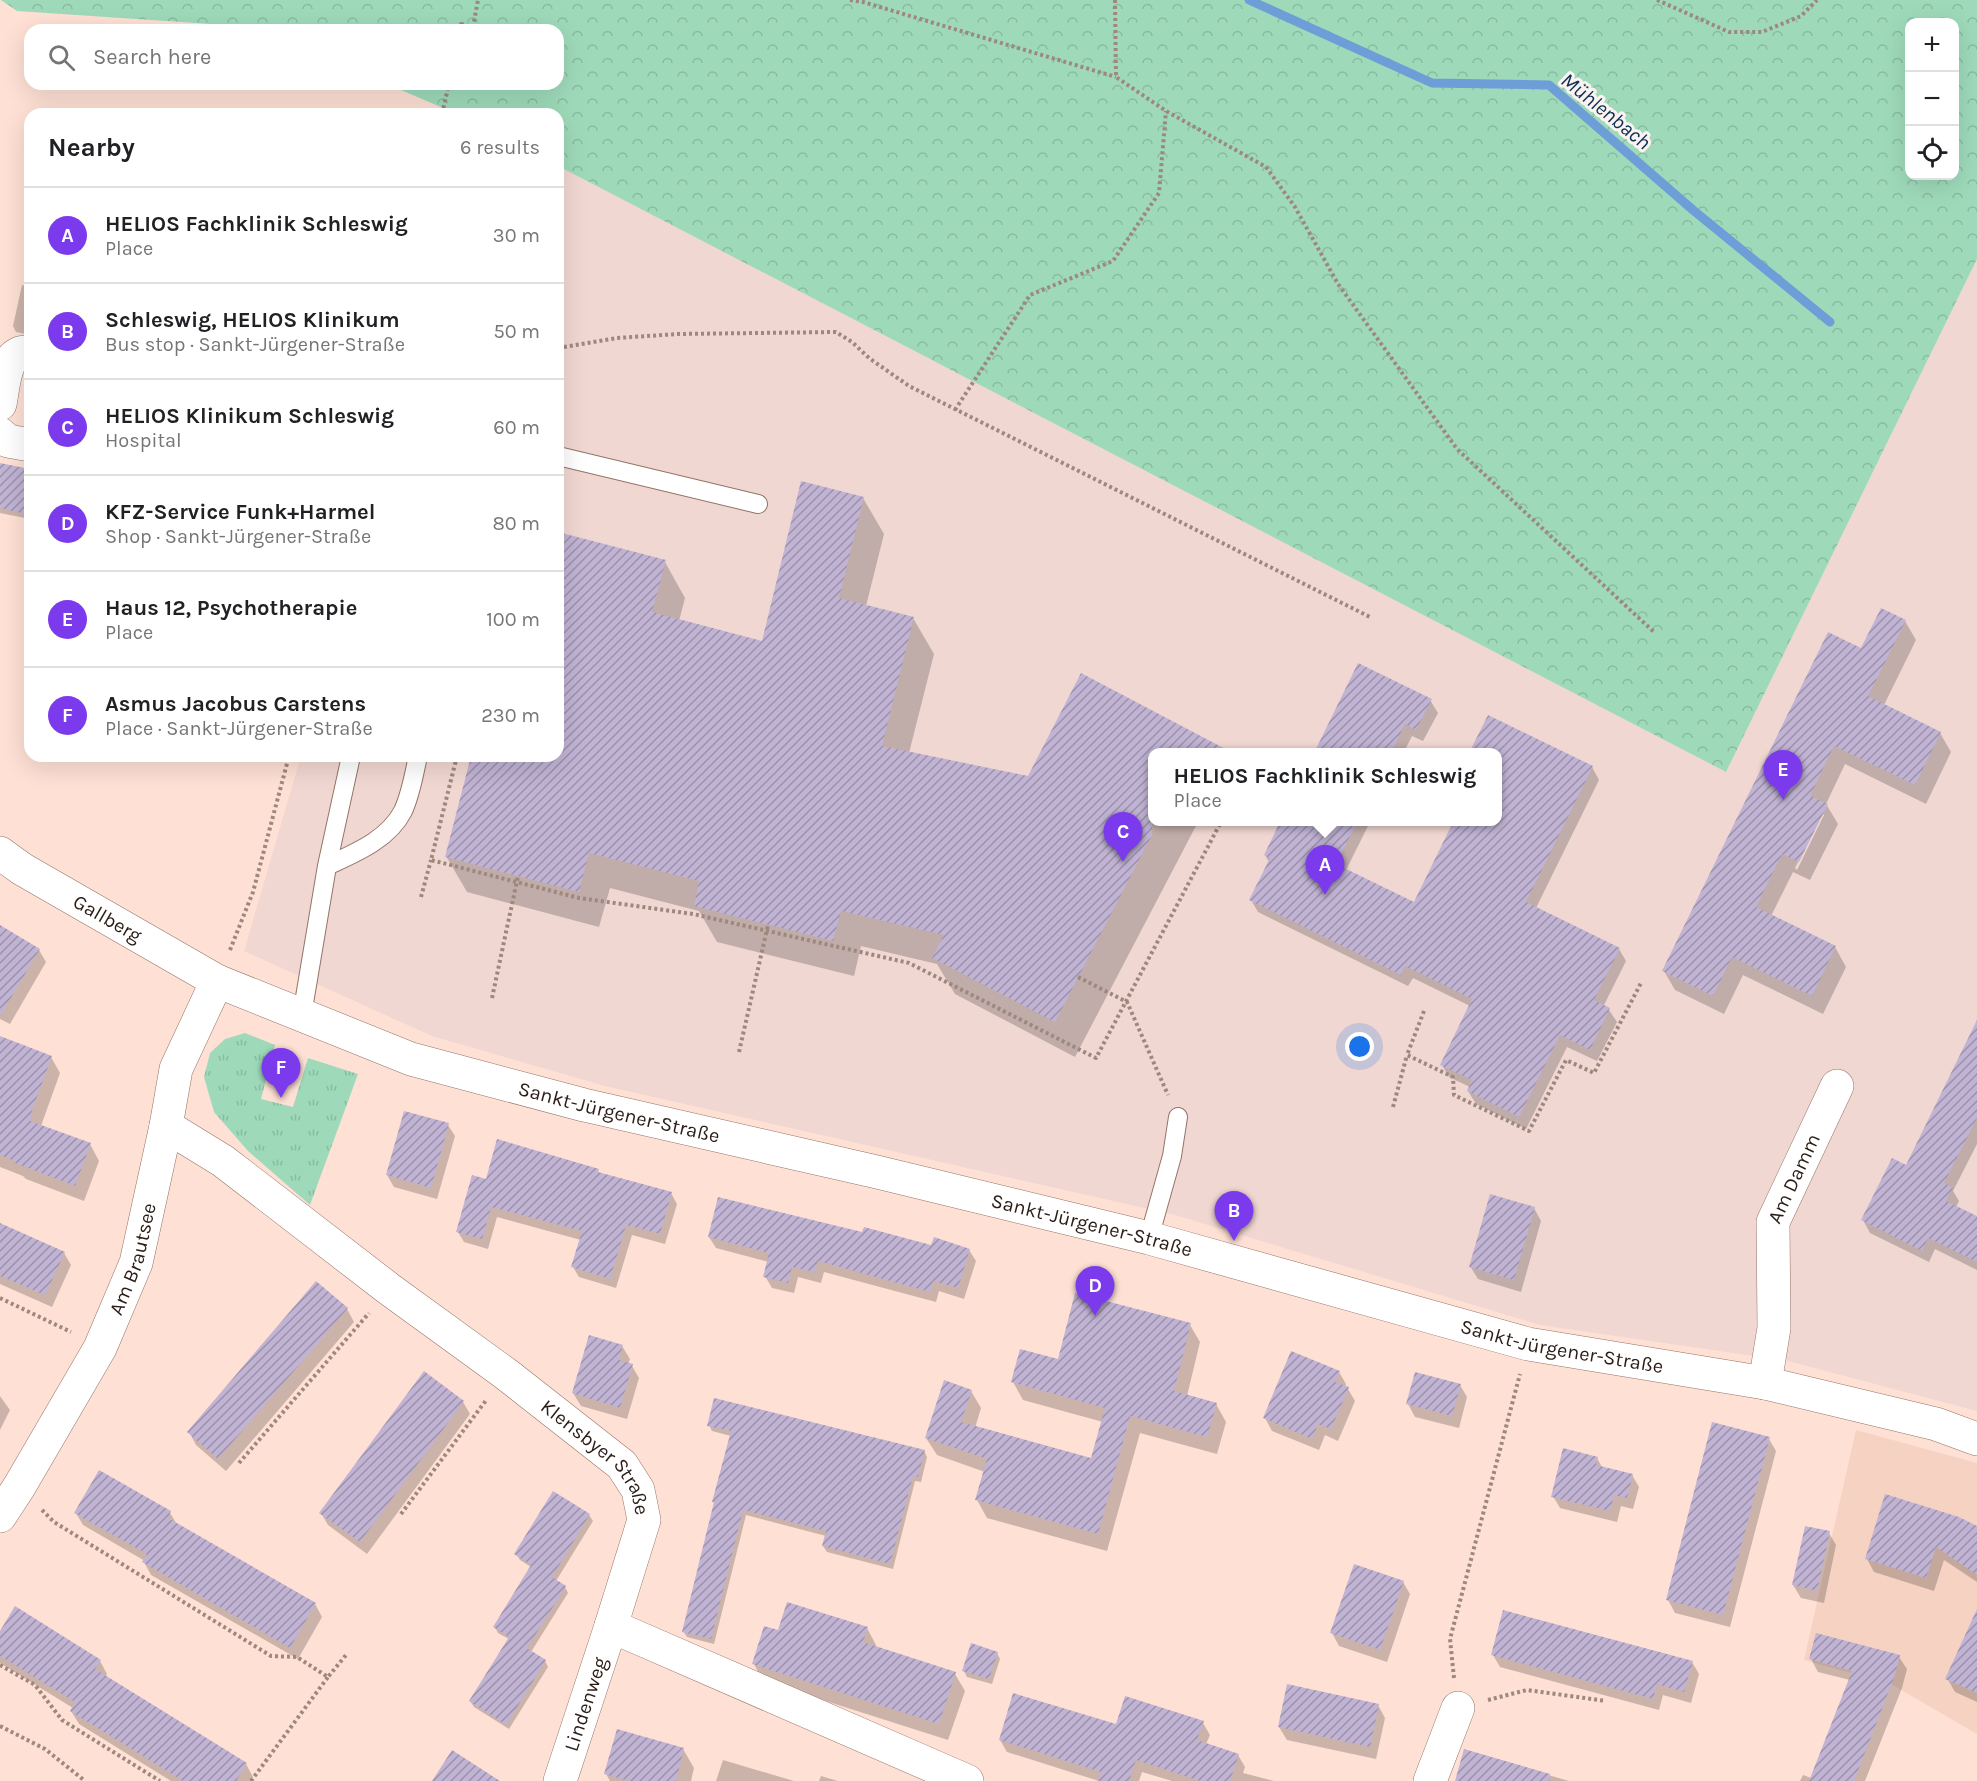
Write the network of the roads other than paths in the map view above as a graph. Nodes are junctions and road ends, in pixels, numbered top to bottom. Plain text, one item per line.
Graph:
1 (24, 352) edge
2 (0, 404) edge
3 (0, 434) edge
4 (24, 444) edge
5 (564, 457) edge
6 (758, 504) dead end
7 (350, 762) edge
8 (416, 762) edge
9 (0, 853) edge
10 (327, 866) junction
11 (217, 981) junction
12 (302, 1015) junction
13 (1837, 1086) dead end
14 (1178, 1117) road end
15 (166, 1126) junction
16 (1149, 1238) junction
17 (1765, 1383) junction
18 (1977, 1439) edge
19 (0, 1516) edge
20 (611, 1626) junction
21 (1458, 1708) road end
22 (560, 1781) edge
23 (967, 1781) edge
24 (1430, 1781) edge

1 - 2 street
3 - 4 street
5 - 6 lane
7 - 10 lane
8 - 10 lane
9 - 11 street, Gallberg
10 - 12 lane
11 - 12 street, Sankt-Jürgener-Straße
11 - 15 street, Am Brautsee
12 - 16 street, Sankt-Jürgener-Straße
13 - 17 street, Am Damm
14 - 16 lane
15 - 19 street, Am Brautsee
15 - 20 street, Klensbyer Straße
16 - 17 street, Sankt-Jürgener-Straße
17 - 18 street, Sankt-Jürgener-Straße
20 - 22 street, Lindenweg
20 - 23 street
21 - 24 street

